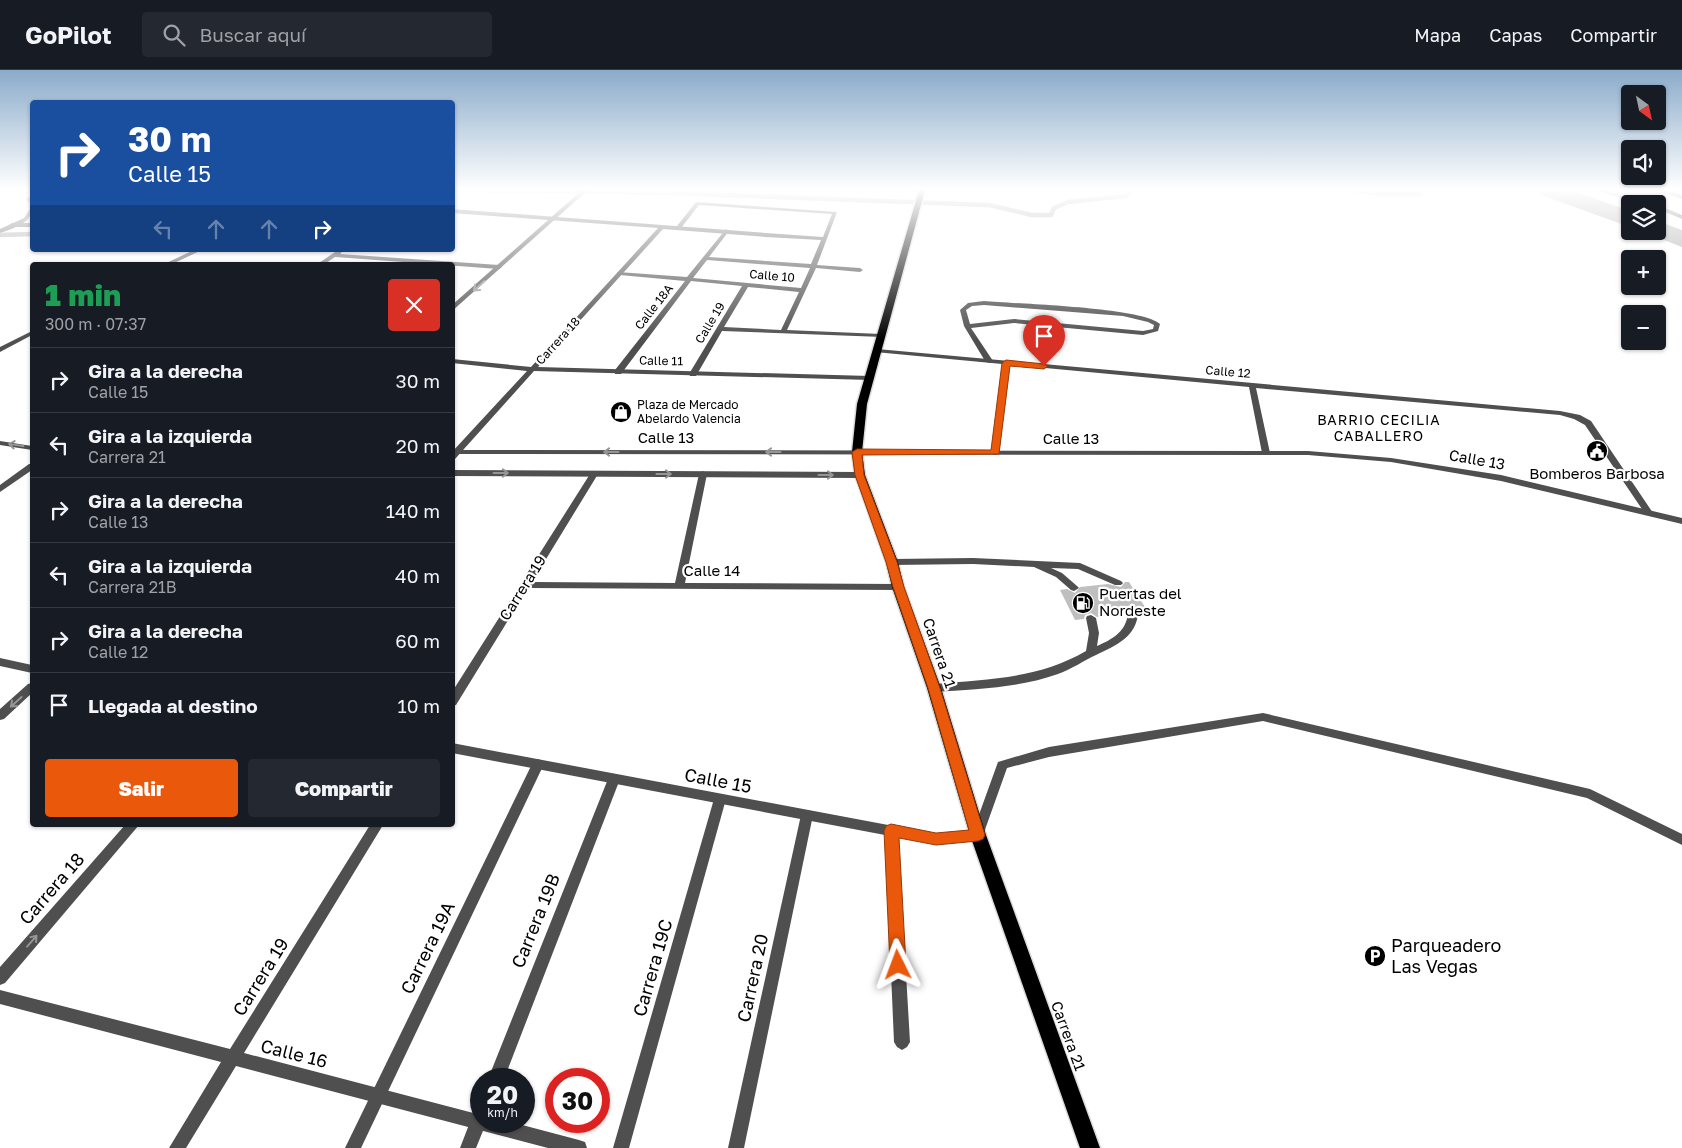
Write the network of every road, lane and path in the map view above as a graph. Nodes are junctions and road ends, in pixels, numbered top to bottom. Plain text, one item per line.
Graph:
1 (528, 240) edge
2 (650, 240) edge
3 (719, 240) edge
4 (825, 240) edge
5 (908, 240) edge
6 (194, 252) edge
7 (338, 252) edge
8 (334, 254) junction
9 (705, 258) junction
10 (172, 262) edge
11 (323, 262) edge
12 (436, 262) edge
13 (455, 264) edge
14 (499, 267) junction
15 (813, 268) junction
16 (860, 270) dead end
17 (620, 273) junction
18 (688, 280) junction
19 (746, 285) junction
20 (802, 290) junction
21 (455, 306) edge
22 (968, 326) junction
23 (720, 328) junction
24 (783, 332) junction
25 (30, 334) edge
26 (881, 336) junction
27 (0, 350) edge
28 (877, 351) junction
29 (455, 361) edge
30 (989, 361) junction
31 (1006, 363) junction
32 (532, 370) junction
33 (618, 372) junction
34 (693, 374) junction
35 (870, 378) junction
36 (1252, 385) junction
37 (0, 443) edge
38 (30, 448) edge
39 (455, 452) edge
40 (857, 452) junction
41 (996, 452) junction
42 (455, 453) edge
43 (1266, 453) junction
44 (28, 472) edge
45 (455, 473) edge
46 (594, 474) junction
47 (703, 474) junction
48 (860, 475) junction
49 (0, 489) edge
50 (1649, 513) junction
51 (1682, 521) edge
52 (892, 562) junction
53 (1036, 564) junction
54 (1118, 583) dead end
55 (525, 585) junction
56 (679, 586) junction
57 (898, 587) junction
58 (1074, 588) dead end
59 (1133, 612) dead end
60 (1091, 618) dead end
61 (1091, 653) junction
62 (0, 662) edge
63 (30, 669) edge
64 (934, 688) junction
65 (30, 689) edge
66 (455, 697) edge
67 (0, 716) edge
68 (455, 749) edge
69 (538, 764) junction
70 (614, 779) junction
71 (720, 799) junction
72 (808, 815) junction
73 (131, 827) edge
74 (376, 827) edge
75 (891, 831) junction
76 (978, 835) junction
77 (1682, 840) edge
78 (0, 978) edge
79 (0, 997) edge
80 (902, 1042) dead end
81 (232, 1058) junction
82 (500, 1068) edge
83 (378, 1096) junction
84 (470, 1117) edge
85 (474, 1133) edge
86 (528, 1133) edge
87 (177, 1148) edge
88 (353, 1148) edge
89 (468, 1148) edge
90 (579, 1148) edge
91 (621, 1148) edge
92 (736, 1148) edge
93 (1090, 1148) edge

1 - 14 street
2 - 17 street, Carrera 18
3 - 9 street, Calle 18A
4 - 15 street
5 - 26 main road, Carrera 21
6 - 10 street
7 - 8 street
8 - 11 street
8 - 12 street
9 - 15 street
9 - 18 street, Calle 18A
13 - 14 street
14 -> 21 street
15 - 16 street
15 - 20 street
17 - 18 street, Calle 10
17 - 32 street, Carrera 18
18 - 19 street, Calle 10
18 - 33 street, Calle 18A
19 - 20 street, Calle 10
19 - 23 street, Calle 19
20 - 24 street
22 - 22 street
22 - 30 street
23 - 24 street
23 - 34 street, Calle 19
24 - 26 street
25 - 27 street
26 - 28 main road, Carrera 21
28 - 30 street, Calle 12
28 - 35 main road, Carrera 21
29 - 32 street, Calle 11
30 - 31 street, Calle 12
31 - 36 street, Calle 12
31 - 41 street
32 - 33 street, Calle 11
32 - 39 street, Carrera 18
33 - 34 street, Calle 11
34 - 35 street, Calle 11
35 - 40 main road, Carrera 21
36 - 43 street
36 - 50 street, Calle 12
38 -> 37 street
40 - 41 street, Calle 13
40 -> 42 street, Calle 13
40 - 48 main road, Carrera 21
41 - 43 street, Calle 13
43 - 50 street, Calle 13
44 - 49 street
45 -> 46 street
46 -> 47 street
46 - 55 street, Carrera 19
47 -> 48 street
47 - 56 street
48 - 52 main road, Carrera 21
50 - 51 street, Calle 13
52 - 53 street
52 - 57 main road, Carrera 21
53 - 54 street
53 - 58 street
55 - 56 street, Calle 14
55 - 66 street, Carrera 19
56 - 57 street, Calle 14
57 - 64 main road, Carrera 21
59 - 61 street
60 - 61 street
61 - 64 street
62 - 63 street
64 - 76 main road, Carrera 21
65 -> 67 street
68 - 69 street, Calle 15
69 - 70 street, Calle 15
69 - 83 street, Carrera 19A
70 - 71 street, Calle 15
70 - 82 street, Carrera 19B
71 - 72 street, Calle 15
71 - 91 street, Carrera 19C
72 - 75 street, Calle 15
72 - 92 street, Carrera 20
78 -> 73 street, Carrera 18
74 - 81 street, Carrera 19
75 - 76 street, Calle 15
75 - 80 street
76 - 77 street
76 - 93 main road, Carrera 21
79 - 81 street, Calle 16
81 - 83 street, Calle 16
81 - 87 street, Carrera 19
83 - 84 street, Calle 16
83 - 88 street, Carrera 19A
85 - 89 street
86 - 90 street, Calle 16

